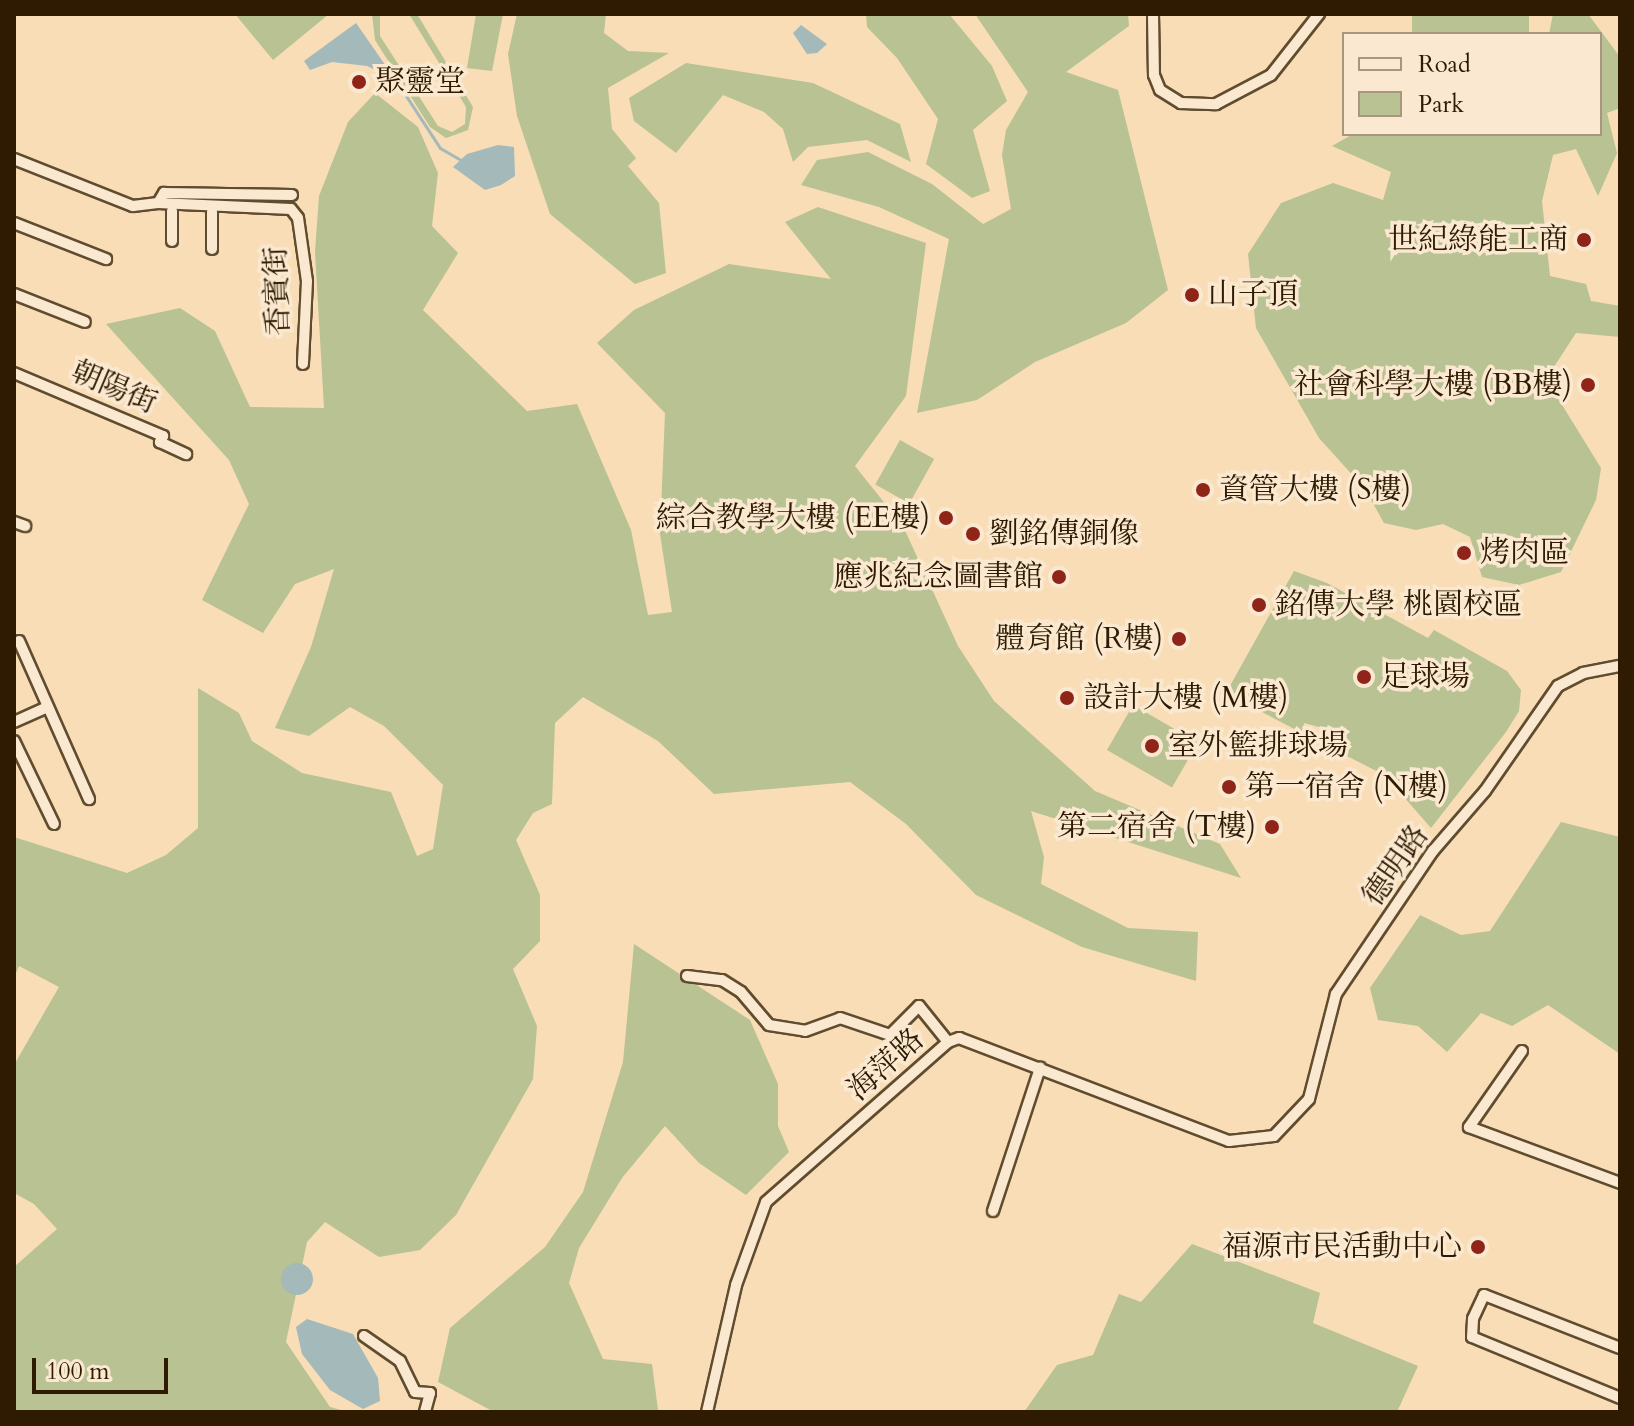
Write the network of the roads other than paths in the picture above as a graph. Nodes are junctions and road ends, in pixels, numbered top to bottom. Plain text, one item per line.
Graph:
1 (1153, 14) edge
2 (1319, 14) edge
3 (14, 159) edge
4 (292, 195) dead end
5 (158, 203) junction
6 (172, 211) dead end
7 (212, 212) dead end
8 (14, 223) edge
9 (172, 241) dead end
10 (212, 249) dead end
11 (106, 259) dead end
12 (14, 294) edge
13 (85, 322) dead end
14 (303, 364) dead end
15 (14, 373) edge
16 (186, 454) dead end
17 (14, 522) edge
18 (25, 526) dead end
19 (19, 641) dead end
20 (1620, 666) edge
21 (45, 708) junction
22 (14, 722) edge
23 (14, 741) edge
24 (89, 799) dead end
25 (54, 824) dead end
26 (687, 976) dead end
27 (948, 1042) junction
28 (1522, 1051) dead end
29 (1040, 1068) junction
30 (1267, 1140) joint
31 (1620, 1183) edge
32 (993, 1211) dead end
33 (364, 1336) dead end
34 (1620, 1348) edge
35 (1620, 1398) edge
36 (425, 1412) edge
37 (707, 1412) edge

1 - 2 street
3 - 5 street, 香賓街
4 - 5 street, 香賓街
5 - 14 street, 香賓街
6 - 9 street
7 - 10 street
8 - 11 street
12 - 13 street
15 - 16 street, 朝陽街
17 - 18 street
19 - 21 street
20 - 30 street, 德明路
21 - 22 street
21 - 24 street
23 - 25 street
26 - 27 street
27 - 29 street, 海萍路
27 - 37 street, 海萍路
28 - 31 street
29 - 30 street, 海萍路
29 - 32 street
33 - 36 street
34 - 35 street

